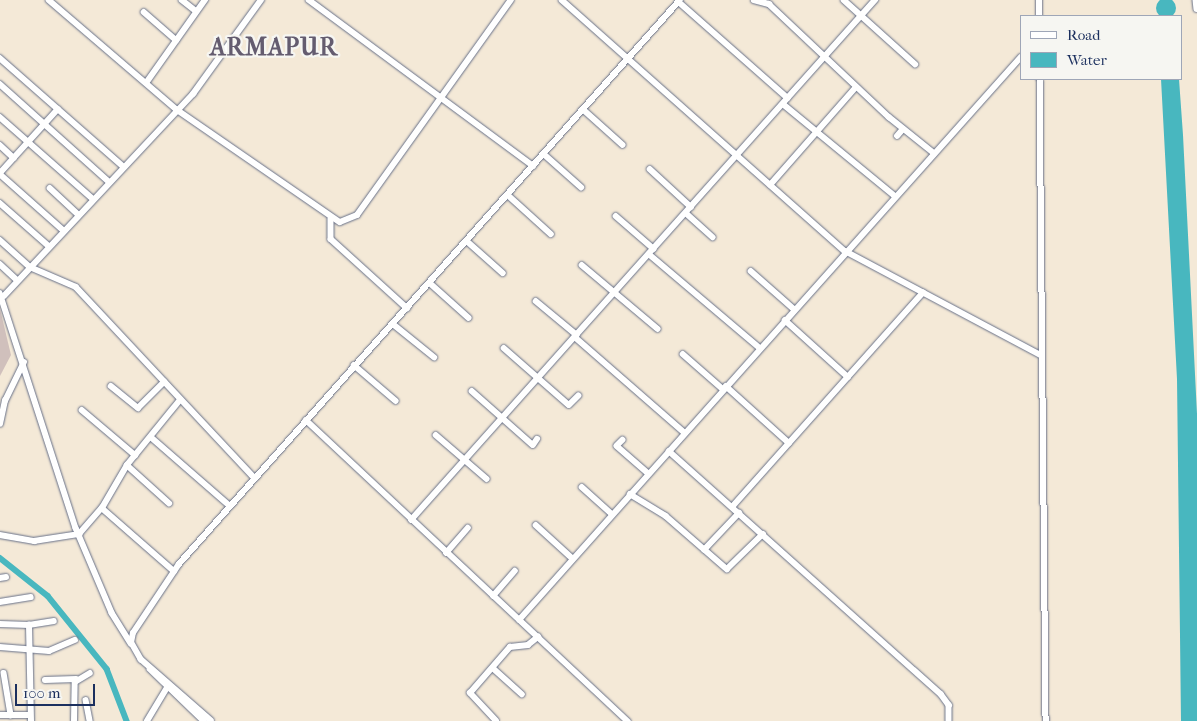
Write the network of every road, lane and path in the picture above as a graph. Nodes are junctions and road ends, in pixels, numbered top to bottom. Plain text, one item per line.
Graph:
1 (182, 0) edge
2 (205, 0) edge
3 (261, 0) edge
4 (309, 0) edge
5 (511, 0) edge
6 (562, 0) edge
7 (754, 0) edge
8 (844, 0) edge
9 (875, 0) edge
10 (1039, 0) edge
11 (1196, 0) edge
12 (54, 1) edge
13 (680, 1) edge
14 (1197, 9) edge
15 (196, 11) junction
16 (144, 12) dead end
17 (862, 15) junction
18 (1039, 15) edge
19 (176, 40) junction
20 (825, 56) junction
21 (0, 58) edge
22 (1020, 58) edge
23 (629, 59) junction
24 (914, 64) dead end
25 (1040, 80) edge
26 (146, 83) junction
27 (0, 84) edge
28 (856, 87) junction
29 (442, 98) junction
30 (788, 98) junction
31 (783, 104) junction
32 (58, 109) junction
33 (176, 109) junction
34 (584, 110) junction
35 (0, 118) edge
36 (44, 124) junction
37 (903, 129) junction
38 (817, 132) junction
39 (897, 136) dead end
40 (28, 142) junction
41 (623, 145) dead end
42 (0, 146) edge
43 (934, 153) junction
44 (544, 154) junction
45 (737, 155) junction
46 (14, 158) junction
47 (122, 166) junction
48 (534, 166) junction
49 (650, 170) dead end
50 (0, 174) edge
51 (108, 181) junction
52 (770, 184) junction
53 (582, 187) dead end
54 (50, 188) dead end
55 (508, 196) junction
56 (895, 196) junction
57 (92, 198) junction
58 (0, 203) edge
59 (691, 207) junction
60 (686, 213) junction
61 (78, 214) junction
62 (616, 216) dead end
63 (331, 220) junction
64 (63, 230) junction
65 (551, 234) dead end
66 (713, 237) dead end
67 (0, 240) edge
68 (467, 241) junction
69 (49, 246) junction
70 (845, 251) junction
71 (652, 252) junction
72 (0, 264) edge
73 (582, 265) dead end
74 (30, 267) junction
75 (751, 271) dead end
76 (504, 273) dead end
77 (18, 280) junction
78 (430, 283) junction
79 (616, 292) junction
80 (923, 293) junction
81 (2, 295) edge
82 (536, 301) dead end
83 (407, 308) junction
84 (794, 309) junction
85 (469, 318) dead end
86 (785, 320) junction
87 (393, 324) junction
88 (658, 329) dead end
89 (576, 336) junction
90 (504, 348) dead end
91 (760, 348) junction
92 (683, 354) dead end
93 (1041, 355) junction
94 (434, 357) dead end
95 (24, 362) junction
96 (354, 365) junction
97 (848, 377) junction
98 (538, 378) junction
99 (164, 382) junction
100 (111, 386) dead end
101 (725, 388) junction
102 (472, 391) dead end
103 (578, 396) dead end
104 (180, 400) junction
105 (396, 402) dead end
106 (82, 410) dead end
107 (502, 419) junction
108 (306, 420) junction
109 (0, 424) edge
110 (685, 433) junction
111 (436, 435) dead end
112 (151, 436) junction
113 (537, 439) dead end
114 (623, 440) dead end
115 (789, 444) junction
116 (670, 450) junction
117 (135, 455) junction
118 (465, 460) junction
119 (127, 465) junction
120 (648, 474) junction
121 (255, 478) junction
122 (486, 479) dead end
123 (582, 487) dead end
124 (630, 494) junction
125 (169, 503) dead end
126 (230, 506) junction
127 (732, 507) junction
128 (102, 508) junction
129 (611, 513) junction
130 (739, 513) junction
131 (411, 520) junction
132 (536, 525) dead end
133 (468, 528) dead end
134 (79, 534) junction
135 (763, 534) junction
136 (0, 535) edge
137 (704, 550) junction
138 (446, 553) junction
139 (571, 556) junction
140 (174, 571) junction
141 (515, 571) dead end
142 (493, 596) junction
143 (31, 597) dead end
144 (0, 602) edge
145 (519, 620) junction
146 (54, 621) dead end
147 (0, 624) edge
148 (30, 625) junction
149 (538, 638) junction
150 (75, 640) dead end
151 (131, 643) junction
152 (0, 647) edge
153 (26, 650) junction
154 (150, 668) junction
155 (493, 668) junction
156 (4, 673) dead end
157 (90, 673) dead end
158 (76, 679) junction
159 (45, 680) dead end
160 (167, 688) junction
161 (522, 694) dead end
162 (86, 700) dead end
163 (0, 715) edge
164 (11, 715) junction
165 (30, 718) edge
166 (74, 721) edge
167 (90, 721) edge
168 (147, 721) edge
169 (204, 721) edge
170 (211, 721) edge
171 (496, 721) edge
172 (628, 721) edge
173 (949, 721) edge
174 (1046, 721) edge

1 - 15 street
2 - 15 street
3 - 33 street
4 - 29 street
5 - 29 street
6 - 23 street
7 - 20 street
8 - 17 street
9 - 17 street
10 - 18 street
11 - 14 street
12 - 26 street
13 - 23 street
13 - 30 street
15 - 19 street
16 - 19 street
17 - 20 street
17 - 24 street
19 - 26 street
20 - 28 street
20 - 30 street
21 - 32 street
22 - 43 street
23 - 34 street
23 - 45 street
25 - 93 street
26 - 33 street
27 - 36 street
28 - 37 street
28 - 38 street
29 - 48 street
29 - 63 street
30 - 31 street
31 - 38 street
31 - 45 street
32 - 36 street
32 - 47 street
33 - 47 street
33 - 63 street
34 - 41 street
34 - 44 street
35 - 40 street
36 - 40 street
36 - 51 street
37 - 39 street
37 - 43 street
38 - 52 street
38 - 56 street
40 - 46 street
40 - 57 street
42 - 46 street
43 - 56 street
44 - 48 street
44 - 53 street
45 - 52 street
45 - 59 street
46 - 50 street
47 - 51 street
48 - 55 street
49 - 59 street
50 - 64 street
51 - 57 street
52 - 70 street
54 - 61 street
55 - 65 street
55 - 68 street
56 - 70 street
57 - 61 street
58 - 69 street
59 - 60 street
60 - 66 street
60 - 71 street
61 - 64 street
62 - 71 street
63 - 83 street
64 - 69 street
67 - 74 street
68 - 76 street
68 - 78 street
69 - 74 street
70 - 80 street
70 - 84 street
71 - 79 street
71 - 91 street
72 - 77 street
73 - 79 street
74 - 77 street
74 - 99 street
75 - 84 street
77 - 81 street
78 - 83 street
78 - 85 street
79 - 88 street
79 - 89 street
80 - 93 street
80 - 97 street
81 - 95 street
82 - 89 street
83 - 87 street
84 - 86 street
86 - 91 street
86 - 97 street
87 - 94 street
87 - 96 street
89 - 98 street
89 - 110 street
90 - 98 street
91 - 101 street
92 - 101 street
93 - 174 street
95 - 109 street
95 - 134 street
96 - 105 street
96 - 108 street
97 - 115 street
98 - 103 street
98 - 107 street
99 - 100 street
99 - 104 street
101 - 110 street
101 - 115 street
102 - 107 street
104 - 112 street
104 - 121 street
106 - 117 street
107 - 113 street
107 - 118 street
108 - 121 street
108 - 131 street
110 - 116 street
111 - 118 street
112 - 117 street
112 - 126 street
114 - 120 street
115 - 127 street
116 - 120 street
116 - 127 street
117 - 119 street
118 - 122 street
118 - 131 street
119 - 125 street
119 - 128 street
120 - 124 street
121 - 126 street
123 - 129 street
124 - 129 street
124 - 137 street
126 - 140 street
127 - 130 street
128 - 134 street
128 - 140 street
129 - 139 street
130 - 135 street
130 - 137 street
131 - 138 street
132 - 139 street
133 - 138 street
134 - 136 street
134 - 151 street
135 - 137 street
135 - 173 street
138 - 142 street
139 - 145 street
140 - 151 street
141 - 142 street
142 - 145 street
143 - 144 street
145 - 149 street
146 - 148 street
147 - 148 street
148 - 153 street
149 - 155 street
149 - 172 street
150 - 153 street
151 - 154 street
152 - 153 street
153 - 165 street
154 - 160 street
154 - 170 street
155 - 161 street
155 - 171 street
156 - 164 street
157 - 158 street
158 - 159 street
158 - 166 street
160 - 168 street
160 - 169 street
162 - 167 street
163 - 164 street
164 - 165 street

